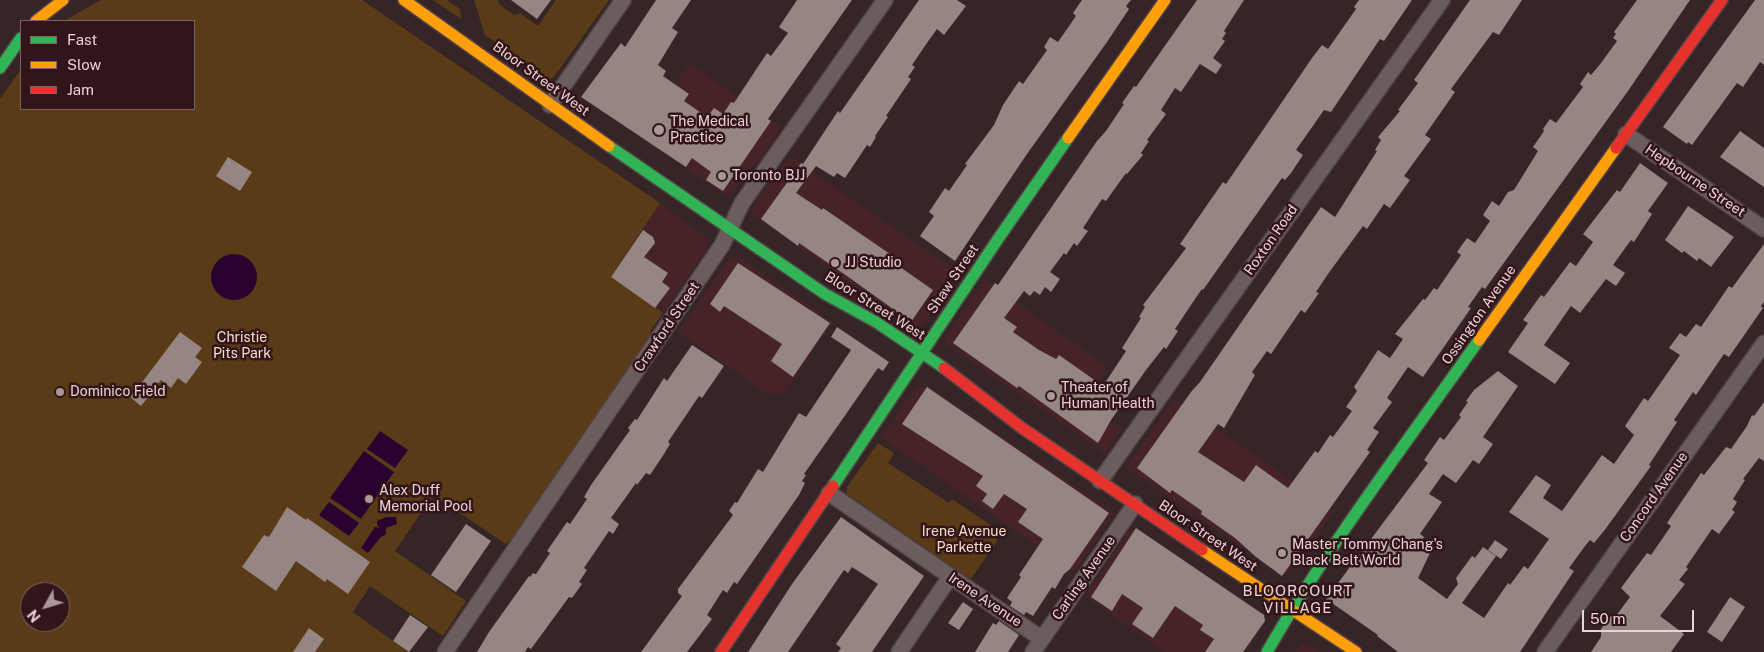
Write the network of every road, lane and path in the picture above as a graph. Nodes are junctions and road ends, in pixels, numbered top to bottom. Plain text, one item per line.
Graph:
1 (44, 0) edge
2 (62, 0) edge
3 (404, 0) edge
4 (623, 0) edge
5 (885, 0) edge
6 (1165, 0) edge
7 (1442, 0) edge
8 (1722, 0) edge
9 (34, 20) edge
10 (35, 20) edge
11 (20, 39) edge
12 (0, 68) edge
13 (550, 106) junction
14 (1626, 134) junction
15 (730, 228) junction
16 (1764, 228) edge
17 (1764, 343) edge
18 (922, 353) junction
19 (1100, 481) junction
20 (829, 493) junction
21 (1134, 504) junction
22 (950, 577) junction
23 (1293, 609) junction
24 (1037, 646) edge
25 (445, 652) edge
26 (721, 652) edge
27 (899, 652) edge
28 (1267, 652) edge
29 (1356, 652) edge
30 (1545, 652) edge

1 - 9 street
2 - 10 street
3 - 13 street, Bloor Street West
4 - 13 street
5 - 15 street, Crawford Street
6 - 18 street, Shaw Street
7 - 19 street, Roxton Road
8 - 14 street, Ossington Avenue
11 - 12 street
13 - 15 street, Bloor Street West
14 - 16 street, Hepbourne Street
14 - 23 street, Ossington Avenue
15 - 18 street, Bloor Street West
15 - 25 street, Crawford Street
17 - 30 street, Concord Avenue
18 - 19 street, Bloor Street West
18 - 20 street, Shaw Street
19 - 21 street, Bloor Street West
20 - 22 street, Irene Avenue
20 - 26 street, Shaw Street
21 - 23 street, Bloor Street West
21 - 24 street, Carling Avenue
22 - 24 street, Irene Avenue
22 - 27 street
23 - 28 street, Ossington Avenue
23 - 29 street, Bloor Street West

